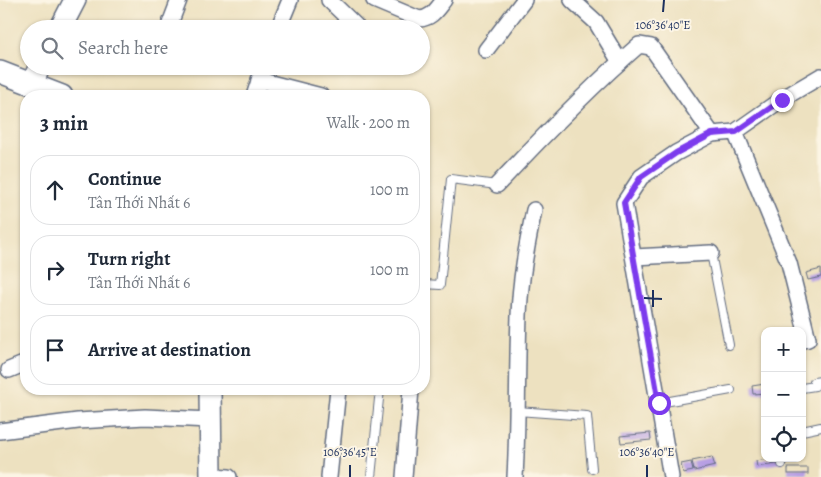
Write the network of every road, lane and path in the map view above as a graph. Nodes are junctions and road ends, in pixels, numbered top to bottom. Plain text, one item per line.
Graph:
1 (75, 0) edge
2 (179, 0) edge
3 (290, 0) edge
4 (329, 0) edge
5 (374, 0) edge
6 (444, 0) edge
7 (524, 0) edge
8 (572, 0) edge
9 (65, 20) edge
10 (171, 20) edge
11 (282, 20) edge
12 (350, 20) edge
13 (486, 50) dead end
14 (620, 62) junction
15 (0, 72) edge
16 (20, 74) edge
17 (36, 75) edge
18 (261, 75) edge
19 (267, 75) edge
20 (821, 76) edge
21 (55, 90) edge
22 (256, 90) edge
23 (306, 90) edge
24 (736, 132) junction
25 (712, 134) junction
26 (497, 185) joint
27 (534, 210) dead end
28 (711, 253) joint
29 (634, 257) junction
30 (430, 284) edge
31 (810, 339) edge
32 (729, 345) dead end
33 (20, 365) edge
34 (9, 370) dead end
35 (821, 381) edge
36 (806, 387) edge
37 (731, 390) dead end
38 (210, 395) edge
39 (337, 395) edge
40 (379, 395) edge
41 (411, 395) edge
42 (659, 403) junction
43 (518, 411) junction
44 (210, 420) junction
45 (821, 427) edge
46 (806, 430) edge
47 (0, 431) edge
48 (592, 469) dead end
49 (211, 477) edge
50 (230, 477) edge
51 (328, 477) edge
52 (370, 477) edge
53 (404, 477) edge
54 (515, 477) edge
55 (670, 477) edge

1 - 9 street
2 - 10 street
3 - 11 street
4 - 12 street
5 - 6 street
7 - 13 street
8 - 14 street
14 - 25 street
14 - 26 street
15 - 16 street
17 - 21 street
18 - 22 street
19 - 23 street
20 - 24 street
24 - 25 street
24 - 31 street
25 - 29 street
26 - 30 lane
27 - 43 street
28 - 29 street
28 - 32 lane
29 - 42 street
33 - 34 street
35 - 36 lane
37 - 42 lane
38 - 44 street
39 - 51 street
40 - 52 lane
41 - 53 street
42 - 55 street
43 - 48 lane
43 - 54 street
44 - 47 street
44 - 49 street
45 - 46 lane
49 - 50 street

